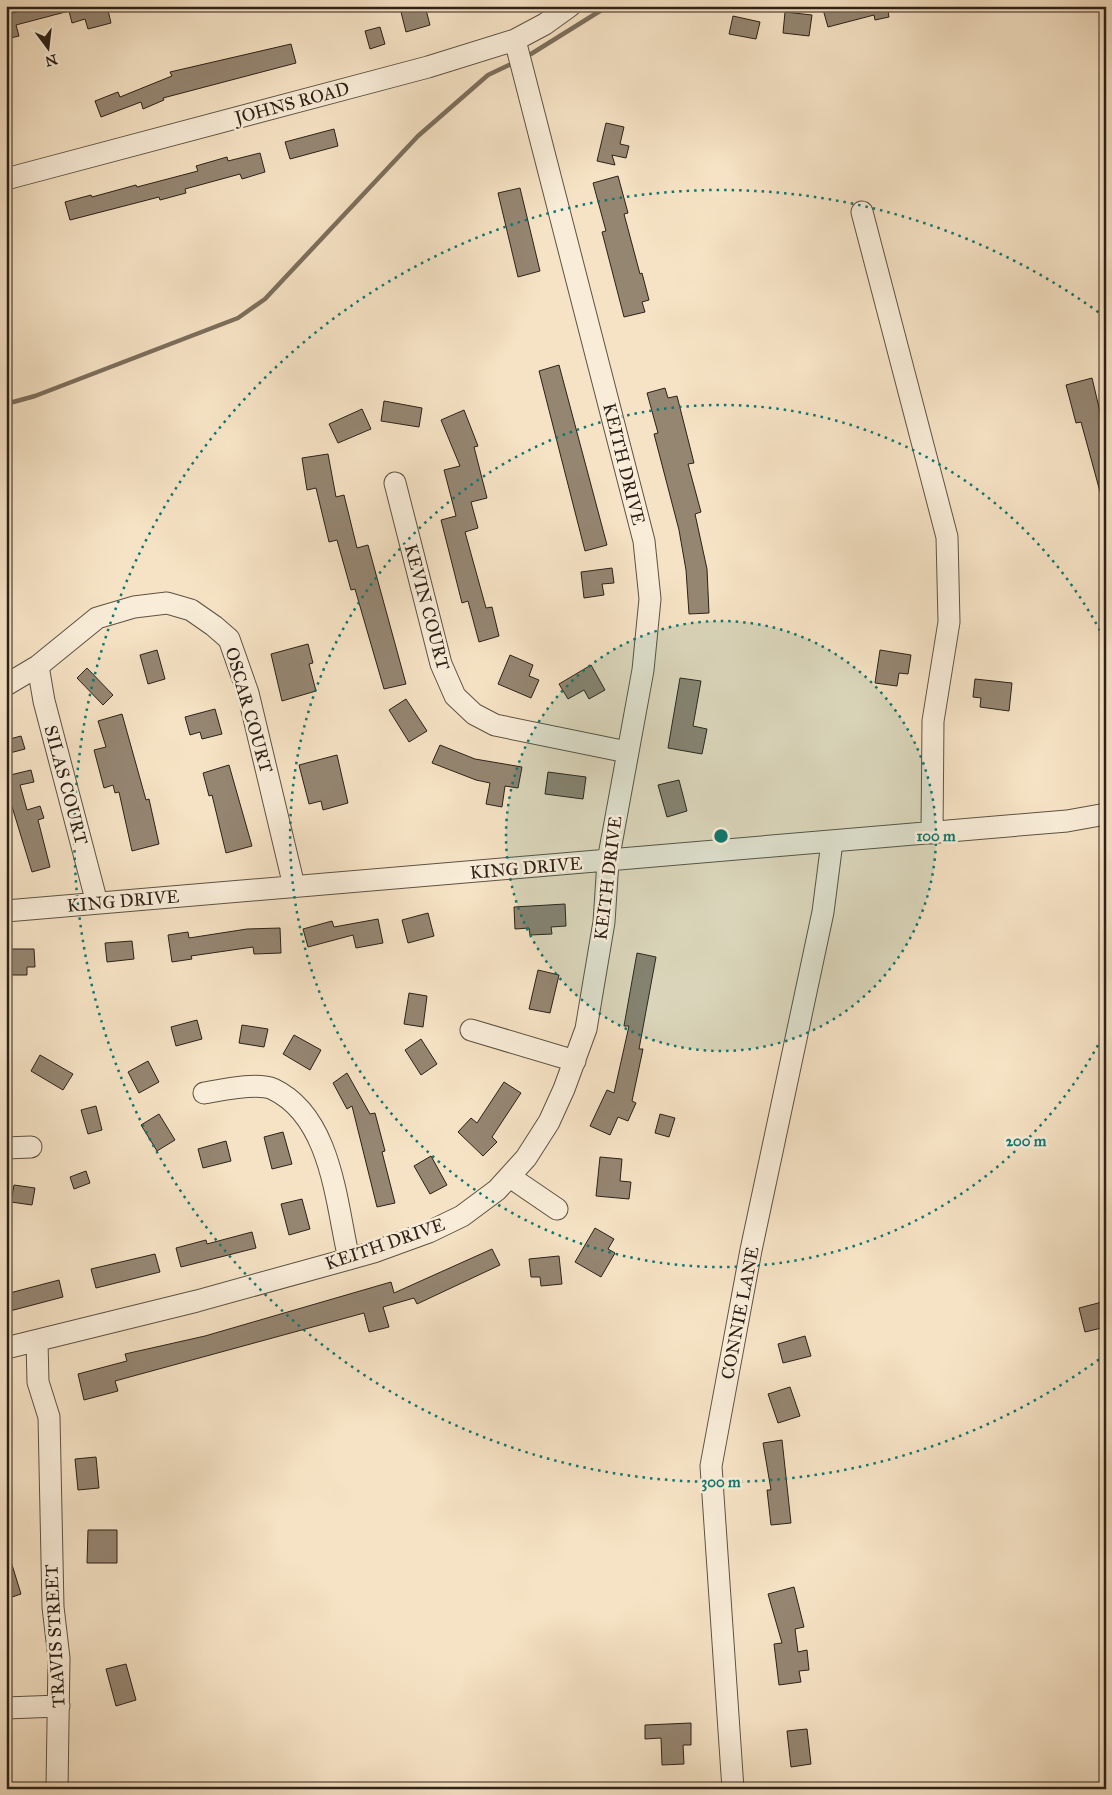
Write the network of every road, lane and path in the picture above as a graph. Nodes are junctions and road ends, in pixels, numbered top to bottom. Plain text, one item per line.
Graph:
1 (570, 6) edge
2 (515, 40) junction
3 (6, 179) edge
4 (862, 212) dead end
5 (395, 483) dead end
6 (38, 666) junction
7 (6, 685) edge
8 (626, 752) junction
9 (1106, 814) edge
10 (932, 833) junction
11 (832, 842) junction
12 (608, 861) junction
13 (294, 886) junction
14 (97, 903) junction
15 (6, 911) edge
16 (471, 1030) dead end
17 (575, 1061) junction
18 (204, 1093) dead end
19 (31, 1147) dead end
20 (6, 1148) edge
21 (510, 1177) junction
22 (557, 1209) dead end
23 (349, 1259) junction
24 (37, 1341) junction
25 (6, 1348) edge
26 (59, 1706) junction
27 (6, 1708) edge
28 (57, 1789) edge
29 (733, 1789) edge

1 - 2 street, JOHNS ROAD
2 - 3 street, JOHNS ROAD
2 - 8 street, KEITH DRIVE
4 - 10 street
5 - 8 street, KEVIN COURT
6 - 7 street, OSCAR COURT
6 - 13 street, OSCAR COURT
6 - 14 street, SILAS COURT
8 - 12 street, KEITH DRIVE
9 - 10 street, KING DRIVE
10 - 11 street, KING DRIVE
11 - 12 street, KING DRIVE
11 - 29 street, CONNIE LANE
12 - 13 street, KING DRIVE
12 - 17 street, KEITH DRIVE
13 - 14 street, KING DRIVE
14 - 15 street, KING DRIVE
16 - 17 street
17 - 21 street, KEITH DRIVE
18 - 23 street
19 - 20 street
21 - 22 street
21 - 23 street, KEITH DRIVE
23 - 24 street, KEITH DRIVE
24 - 25 street, KEITH DRIVE
24 - 26 street, TRAVIS STREET
26 - 27 street
26 - 28 street, TRAVIS STREET

